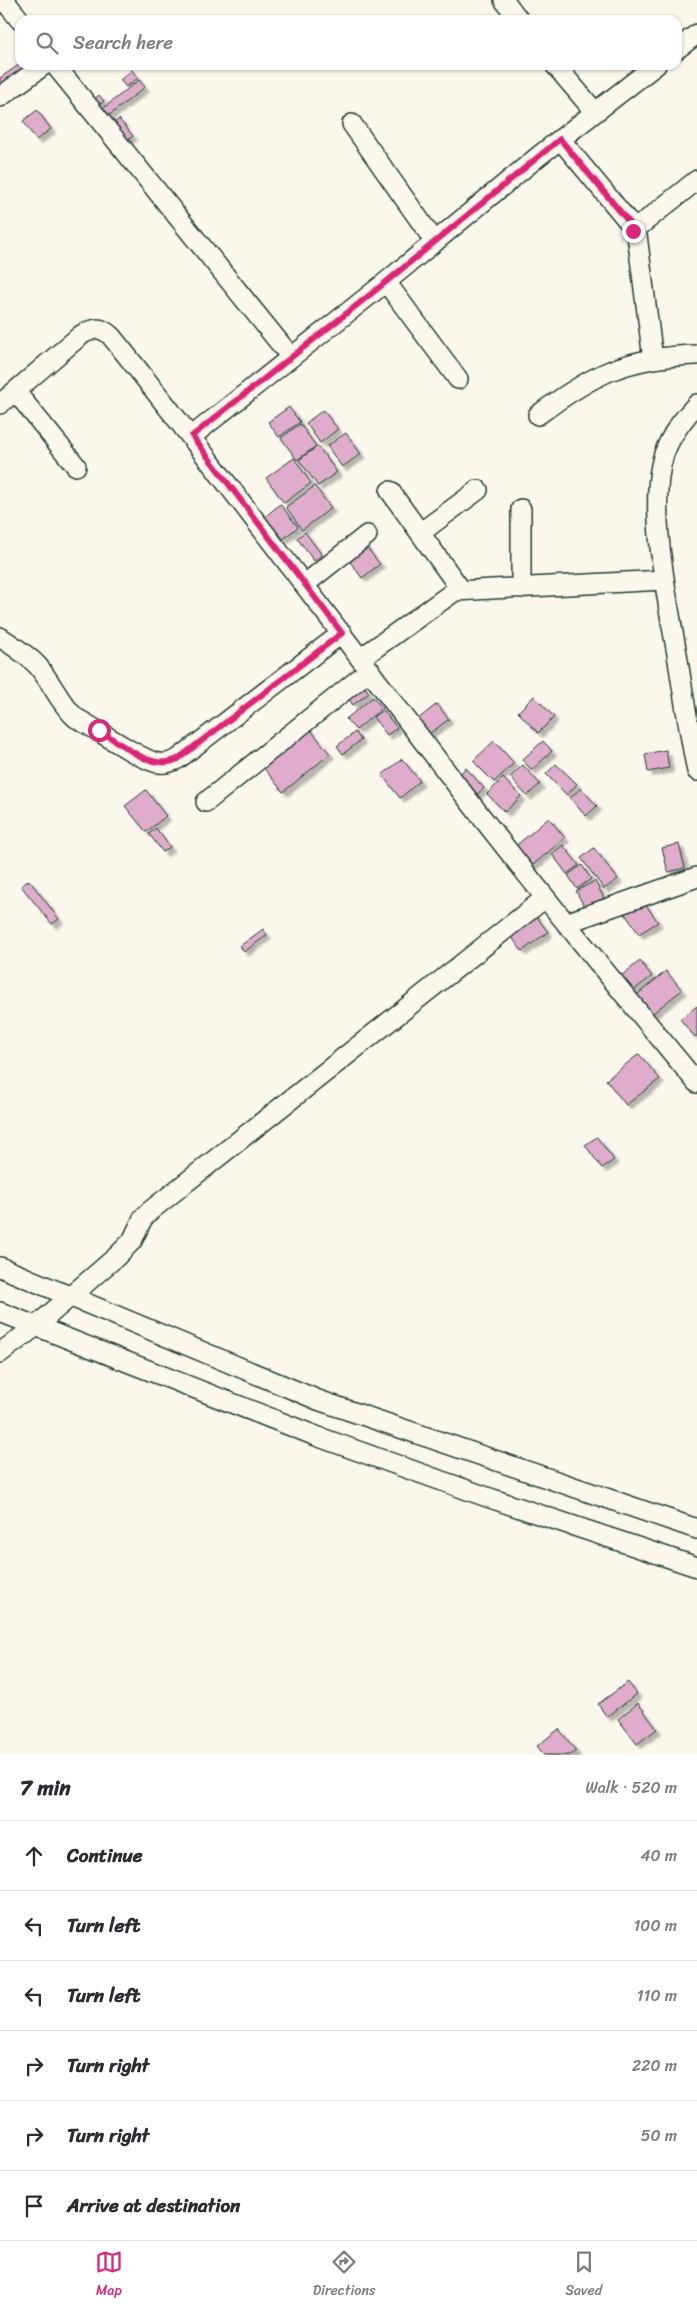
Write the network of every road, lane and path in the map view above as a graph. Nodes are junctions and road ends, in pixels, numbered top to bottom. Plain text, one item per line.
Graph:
1 (4, 0) edge
2 (504, 0) edge
3 (16, 15) edge
4 (515, 15) edge
5 (697, 34) edge
6 (682, 45) edge
7 (37, 70) edge
8 (59, 70) edge
9 (559, 70) edge
10 (650, 70) edge
11 (0, 97) edge
12 (595, 112) junction
13 (352, 124) dead end
14 (560, 139) junction
15 (697, 180) edge
16 (633, 231) junction
17 (435, 242) junction
18 (386, 282) junction
19 (697, 355) edge
20 (291, 357) junction
21 (653, 359) junction
22 (458, 379) dead end
23 (16, 392) junction
24 (0, 404) edge
25 (697, 404) edge
26 (538, 416) dead end
27 (192, 436) junction
28 (76, 466) dead end
29 (478, 490) dead end
30 (390, 491) dead end
31 (521, 509) dead end
32 (420, 533) junction
33 (367, 536) dead end
34 (664, 580) junction
35 (305, 584) junction
36 (521, 588) junction
37 (461, 590) junction
38 (342, 633) junction
39 (0, 637) edge
40 (366, 664) junction
41 (697, 771) edge
42 (206, 802) dead end
43 (697, 877) edge
44 (545, 898) junction
45 (566, 923) junction
46 (697, 1083) edge
47 (0, 1267) edge
48 (68, 1296) junction
49 (0, 1312) edge
50 (35, 1327) junction
51 (0, 1353) edge
52 (697, 1530) edge
53 (697, 1567) edge

1 - 3 street
2 - 4 street
5 - 6 street
7 - 11 street
8 - 20 street
9 - 12 street
10 - 12 street
12 - 14 street
13 - 17 street
14 - 16 street
14 - 17 street
15 - 16 street
16 - 21 street
17 - 18 street
18 - 20 street
18 - 22 street
19 - 21 street
20 - 27 street
21 - 26 street
23 - 24 street
23 - 27 street
23 - 28 street
25 - 34 street
27 - 35 street
29 - 32 street
30 - 32 street
31 - 36 street
32 - 37 street
33 - 35 street
34 - 36 street
34 - 41 street
35 - 38 street
36 - 37 street
37 - 40 street
38 - 39 street
38 - 40 street
40 - 42 street
40 - 44 street
43 - 45 street
44 - 45 street
44 - 48 street
45 - 46 street
47 - 48 street
48 - 50 street
48 - 52 street
49 - 50 street
50 - 51 street
50 - 53 street

